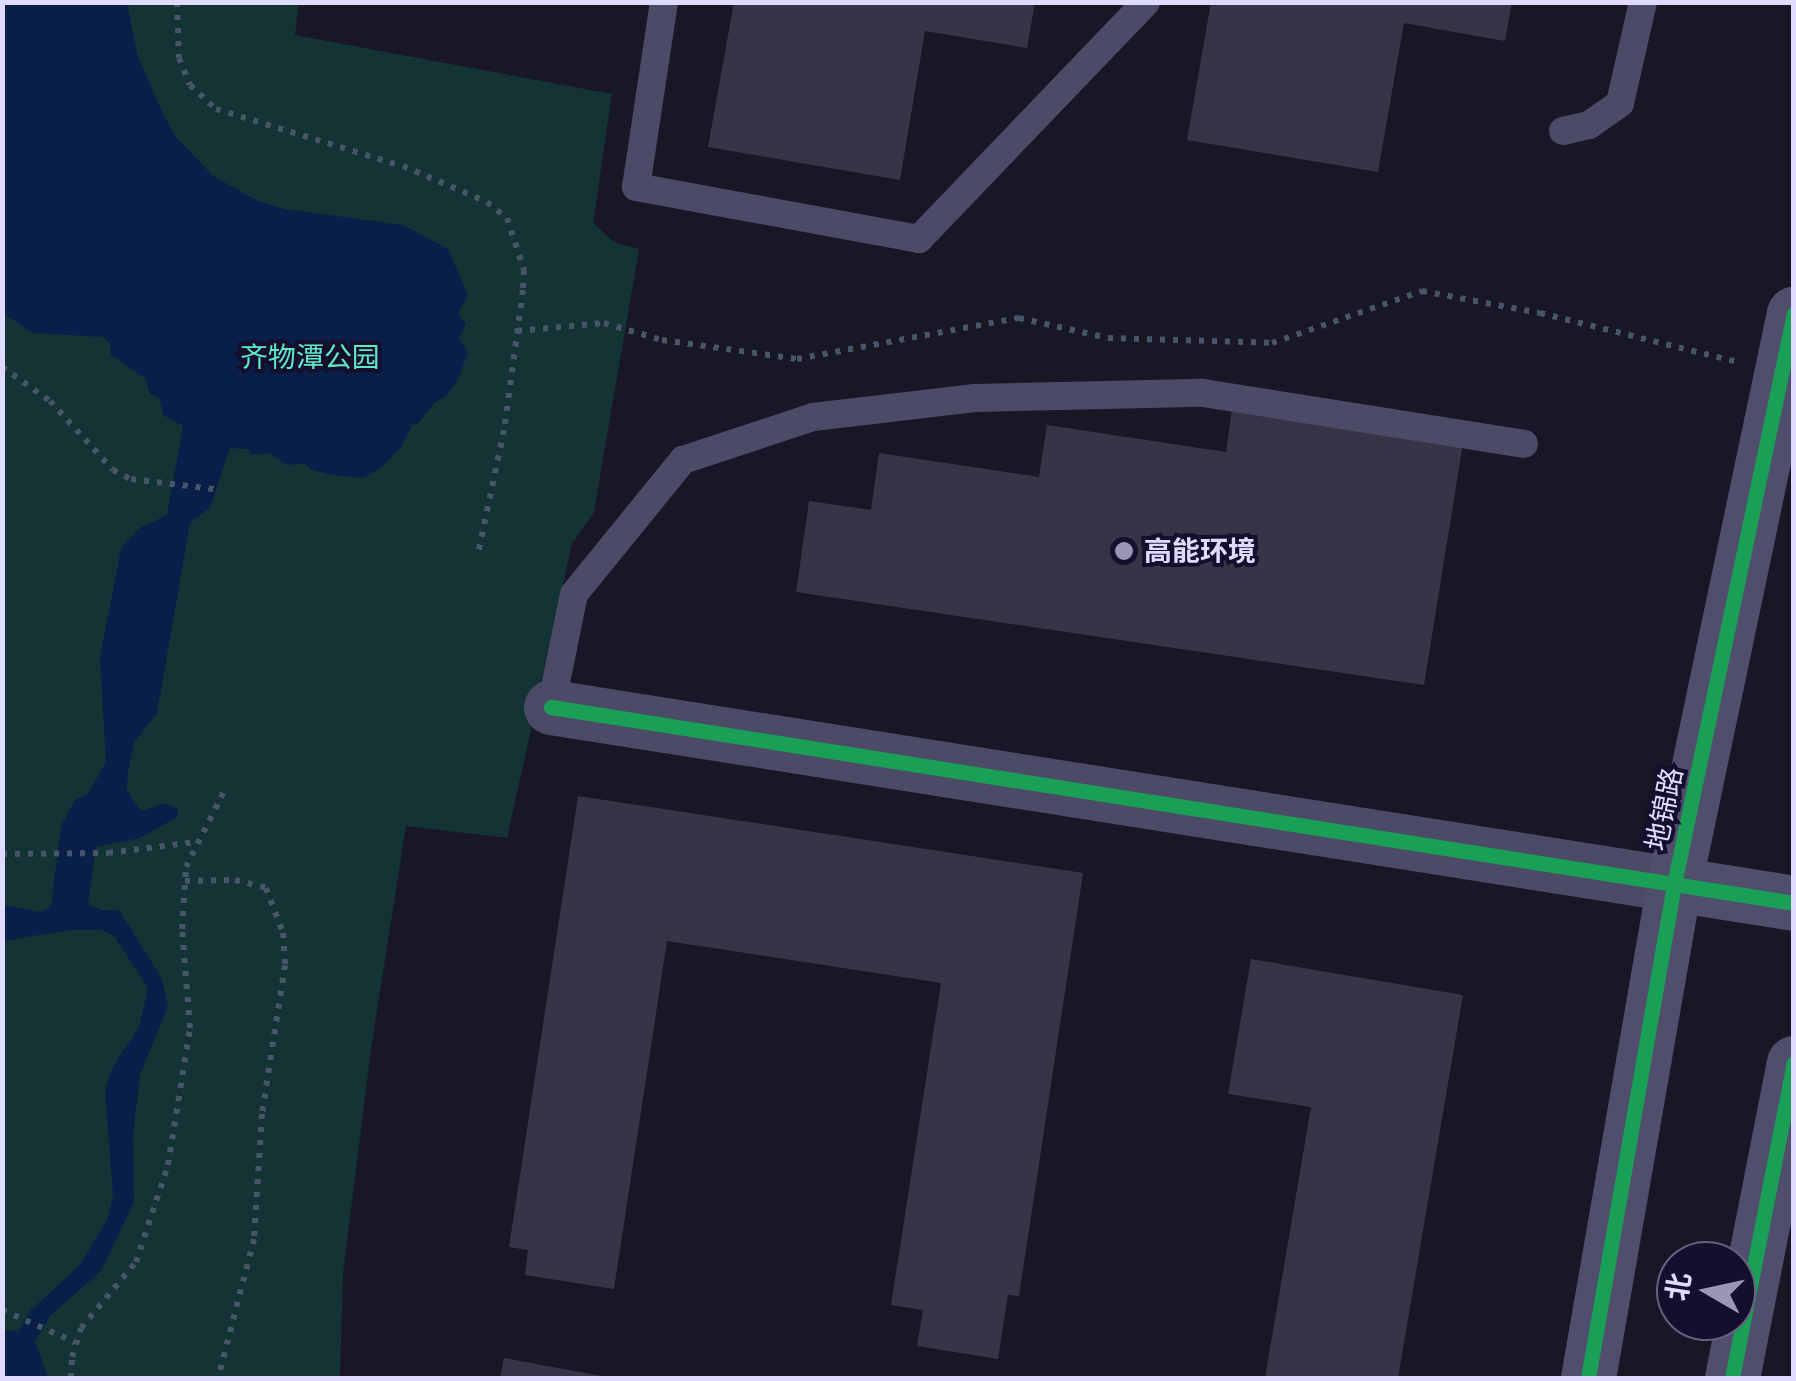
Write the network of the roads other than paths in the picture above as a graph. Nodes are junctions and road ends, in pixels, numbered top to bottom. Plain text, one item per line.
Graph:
1 (664, 2) edge
2 (1146, 2) edge
3 (1643, 2) edge
4 (1562, 131) dead end
5 (1794, 312) edge
6 (1524, 444) dead end
7 (550, 708) joint
8 (1674, 884) junction
9 (1794, 903) edge
10 (1794, 1063) edge
11 (1588, 1378) edge
12 (1732, 1378) edge

1 - 2 lane
3 - 4 lane
5 - 8 street, 地锦路
6 - 7 lane
7 - 8 street
8 - 9 street
8 - 11 street, 地锦路
10 - 12 street

